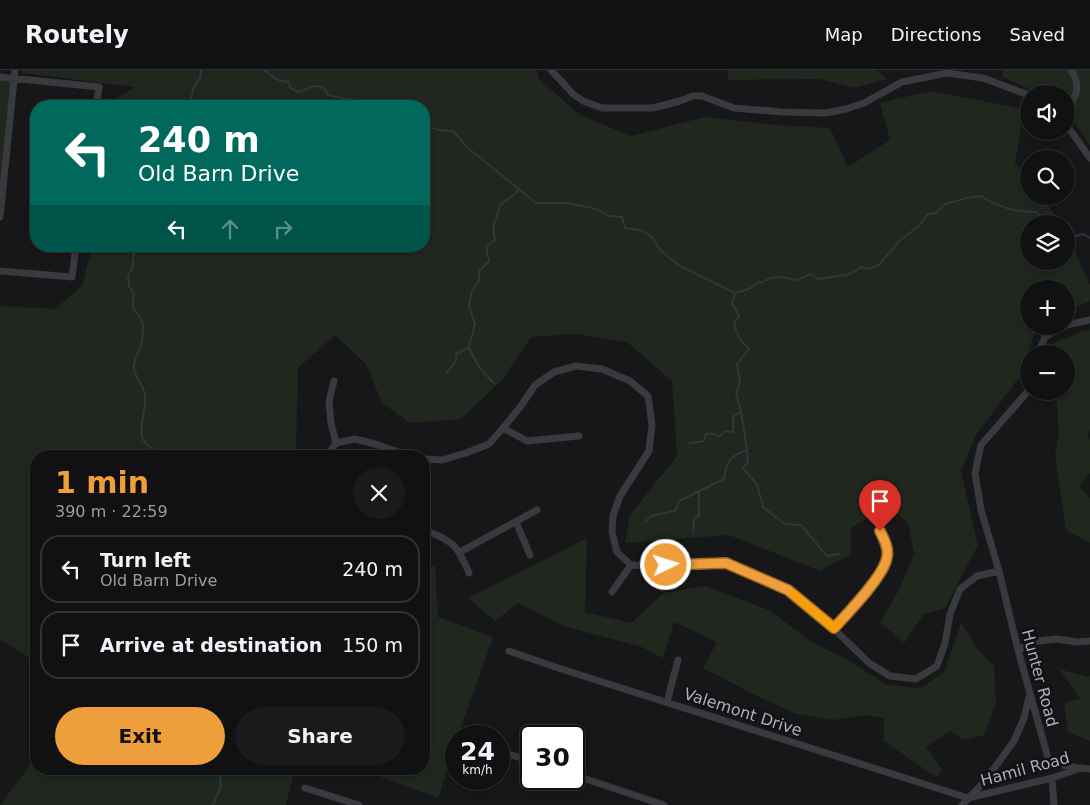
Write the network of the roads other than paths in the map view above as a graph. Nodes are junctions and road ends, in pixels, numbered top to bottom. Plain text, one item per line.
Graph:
1 (15, 70) edge
2 (551, 70) edge
3 (1071, 70) edge
4 (957, 72) edge
5 (0, 77) edge
6 (14, 79) junction
7 (1020, 92) edge
8 (1075, 98) edge
9 (97, 100) edge
10 (1075, 137) edge
11 (1090, 158) edge
12 (0, 218) edge
13 (75, 252) edge
14 (0, 271) edge
15 (1090, 320) edge
16 (1075, 324) edge
17 (1050, 335) edge
18 (1042, 345) edge
19 (334, 381) dead end
20 (1020, 400) edge
21 (503, 428) junction
22 (579, 436) dead end
23 (336, 443) junction
24 (331, 450) edge
25 (392, 450) edge
26 (430, 459) edge
27 (537, 510) dead end
28 (516, 522) junction
29 (880, 531) dead end
30 (430, 532) edge
31 (460, 552) junction
32 (530, 556) dead end
33 (631, 565) junction
34 (999, 571) junction
35 (470, 573) dead end
36 (612, 592) dead end
37 (834, 628) junction
38 (1090, 641) edge
39 (1018, 650) junction
40 (509, 651) dead end
41 (678, 660) dead end
42 (1029, 694) junction
43 (667, 702) junction
44 (1081, 768) junction
45 (1090, 769) edge
46 (1052, 778) junction
47 (585, 779) edge
48 (306, 788) dead end
49 (968, 798) junction
50 (359, 805) edge
51 (664, 805) edge
52 (962, 805) edge
53 (1054, 805) edge

1 - 6 street
2 - 4 street
3 - 8 street
4 - 7 street
5 - 6 street
6 - 9 street
6 - 12 street
10 - 11 street
13 - 14 street
15 - 16 street
17 - 18 street
19 - 23 street
20 - 34 street, Hunter Road
21 - 22 street
21 - 26 street
21 - 33 street
23 - 24 street
23 - 25 street
27 - 28 street
28 - 31 street
28 - 32 street
29 - 37 street
30 - 31 street
31 - 35 street
33 - 36 street
33 - 37 street
34 - 37 street
34 - 39 street, Hunter Road
38 - 39 street
39 - 42 street, Hunter Road
40 - 43 street, Valemont Drive
41 - 43 street
42 - 44 street, Hunter Road
42 - 49 street, Hamil Road
43 - 49 street, Valemont Drive
44 - 45 street, Hamil Road
44 - 46 street, Hamil Road
46 - 49 street, Hamil Road
46 - 53 street
47 - 51 street
48 - 50 street
49 - 52 street, Hamil Road

